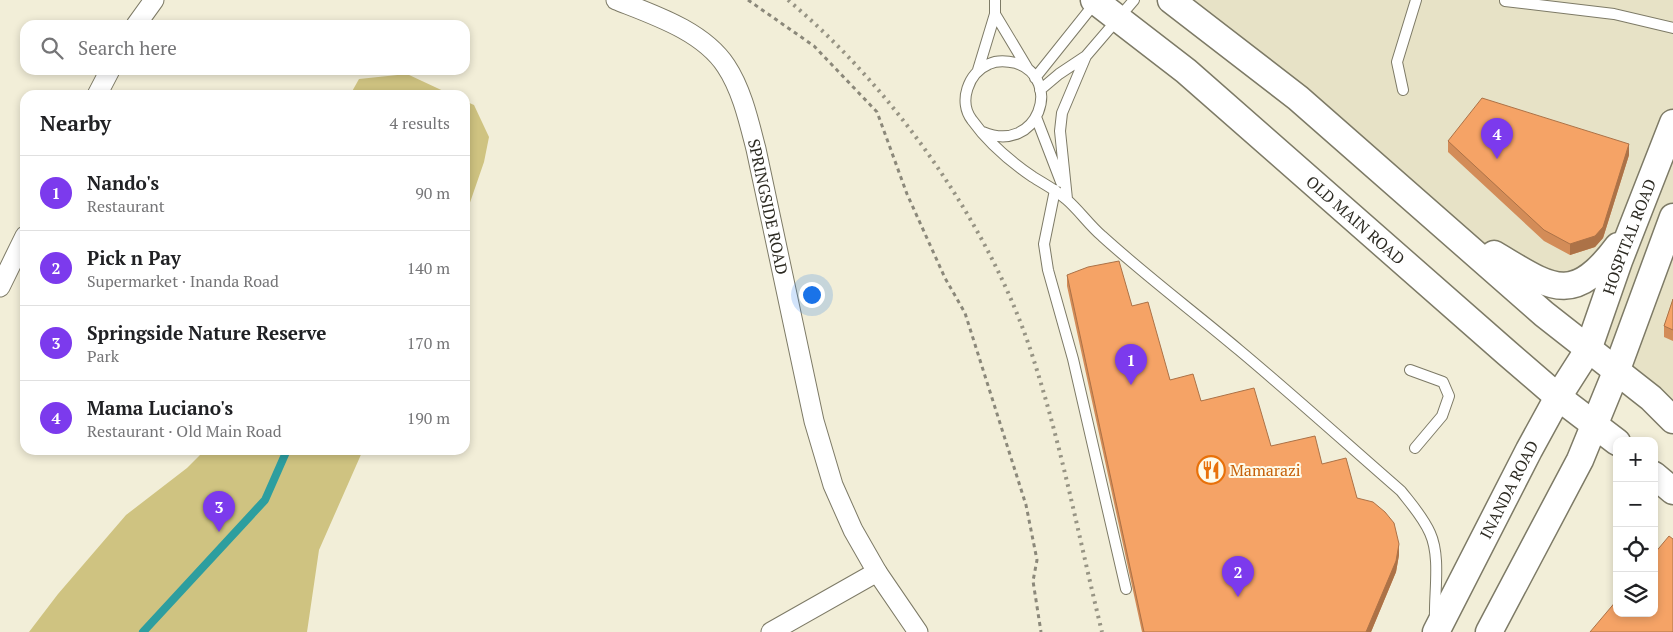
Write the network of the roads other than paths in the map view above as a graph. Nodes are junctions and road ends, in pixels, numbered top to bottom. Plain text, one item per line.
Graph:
1 (154, 0) edge
2 (616, 0) edge
3 (995, 0) edge
4 (1134, 0) edge
5 (1171, 0) edge
6 (1416, 0) edge
7 (1096, 1) edge
8 (1505, 1) dead end
9 (995, 14) junction
10 (140, 20) edge
11 (1118, 20) junction
12 (1673, 28) edge
13 (1086, 56) junction
14 (978, 70) junction
15 (1032, 74) junction
16 (107, 75) edge
17 (100, 90) edge
18 (1040, 90) junction
19 (1403, 90) dead end
20 (1036, 117) junction
21 (1673, 123) edge
22 (983, 132) junction
23 (1055, 190) junction
24 (1067, 199) junction
25 (1673, 218) edge
26 (1635, 223) junction
27 (1443, 224) junction
28 (20, 246) edge
29 (0, 287) edge
30 (1588, 350) junction
31 (1410, 370) dead end
32 (1616, 372) junction
33 (1558, 397) junction
34 (1673, 420) edge
35 (1595, 424) junction
36 (1613, 439) edge
37 (1415, 448) dead end
38 (1658, 478) edge
39 (1673, 491) edge
40 (877, 572) junction
41 (1126, 589) dead end
42 (1496, 625) edge
43 (771, 632) edge
44 (918, 632) edge
45 (1436, 632) edge

1 - 10 street
2 - 40 street, SPRINGSIDE ROAD
3 - 9 lane
4 - 11 lane
5 - 27 main road
6 - 19 lane
7 - 11 main road, OLD MAIN ROAD
7 - 15 lane
8 - 12 lane
9 - 14 lane
9 - 15 lane
11 - 13 lane
11 - 33 main road, OLD MAIN ROAD
13 - 18 lane
13 - 24 lane
14 - 15 lane
14 - 22 lane
15 - 18 lane
16 - 17 street
18 - 20 lane
20 - 22 lane
20 - 24 lane
21 - 26 main road, HOSPITAL ROAD
22 - 23 lane
23 - 24 lane
23 - 41 lane
24 - 45 lane
25 - 32 main road, HOSPITAL ROAD
26 - 27 main road
26 - 30 main road, HOSPITAL ROAD
27 - 30 main road
28 - 29 street
30 - 32 main road
30 - 33 main road, INANDA ROAD
31 - 37 lane
32 - 34 main road
32 - 35 main road
33 - 35 main road, OLD MAIN ROAD
33 - 45 main road, INANDA ROAD
35 - 36 main road, OLD MAIN ROAD
35 - 42 main road
38 - 39 main road
40 - 43 street
40 - 44 street, SPRINGSIDE ROAD

